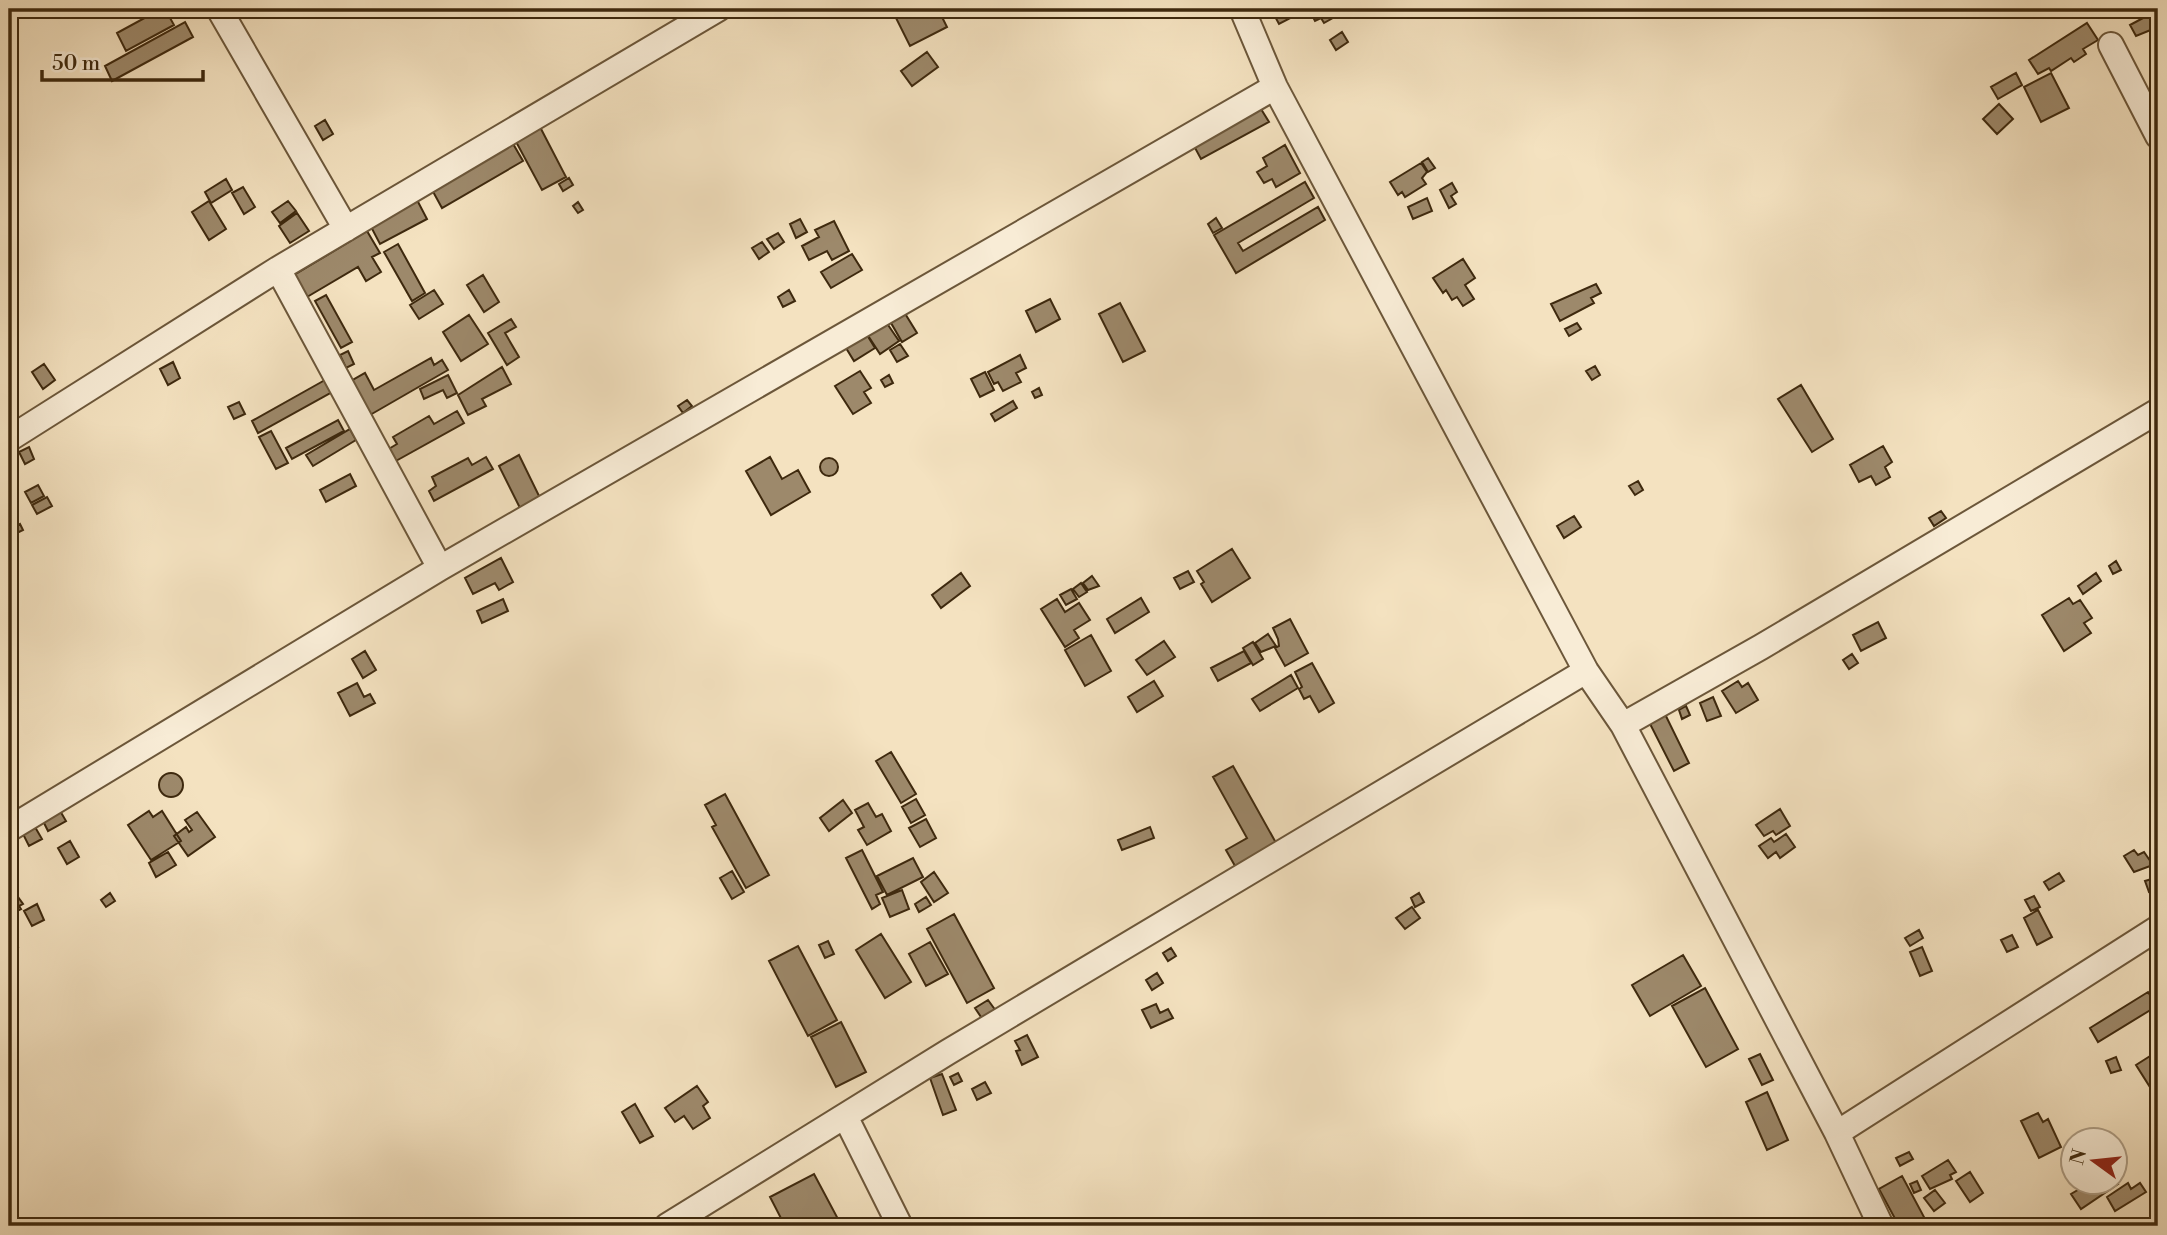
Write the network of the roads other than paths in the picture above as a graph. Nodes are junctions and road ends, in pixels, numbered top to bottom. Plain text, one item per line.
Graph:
1 (219, 9) edge
2 (718, 9) edge
3 (1242, 9) edge
4 (2111, 45) dead end
5 (1275, 87) junction
6 (2158, 136) edge
7 (346, 229) junction
8 (278, 269) junction
9 (2158, 411) edge
10 (9, 439) edge
11 (440, 568) junction
12 (1586, 671) junction
13 (1623, 724) junction
14 (9, 829) edge
15 (2158, 928) edge
16 (845, 1116) junction
17 (1837, 1133) junction
18 (667, 1226) edge
19 (900, 1226) edge
20 (1881, 1226) edge

1 - 7 street
2 - 7 street
3 - 5 street
4 - 6 street
5 - 11 street
5 - 12 street
7 - 8 street
8 - 10 street
8 - 11 street
9 - 13 street
11 - 14 street
12 - 13 street
12 - 16 street
13 - 17 street
15 - 17 street
16 - 18 street
16 - 19 street
17 - 20 street

